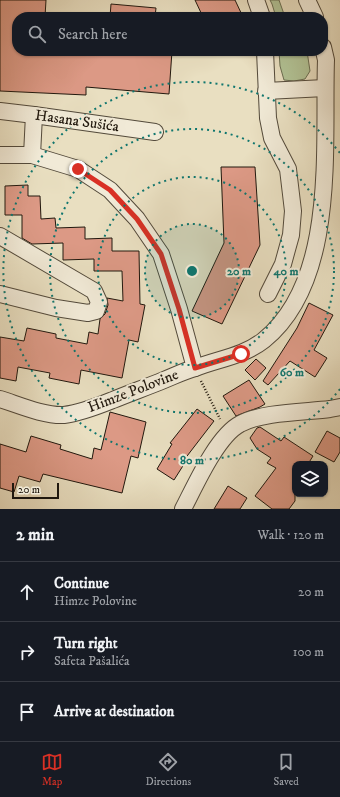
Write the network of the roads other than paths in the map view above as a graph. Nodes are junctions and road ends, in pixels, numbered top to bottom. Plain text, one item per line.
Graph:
1 (256, 0) edge
2 (307, 0) edge
3 (260, 12) edge
4 (312, 12) edge
5 (265, 56) edge
6 (325, 56) edge
7 (325, 88) junction
8 (266, 91) junction
9 (0, 111) edge
10 (34, 115) junction
11 (155, 132) dead end
12 (0, 155) edge
13 (32, 155) junction
14 (0, 236) edge
15 (0, 294) edge
16 (268, 294) dead end
17 (195, 368) junction
18 (0, 399) edge
19 (340, 407) edge
20 (183, 509) edge

1 - 3 street
2 - 4 street
5 - 8 street
6 - 7 street, Himze Polovine
7 - 8 street
7 - 17 street, Himze Polovine
8 - 16 street
9 - 10 street, Hasana Sušića
10 - 11 street, Hasana Sušića
10 - 13 street
12 - 13 street
13 - 17 street
14 - 15 street
17 - 18 street, Himze Polovine
19 - 20 street

